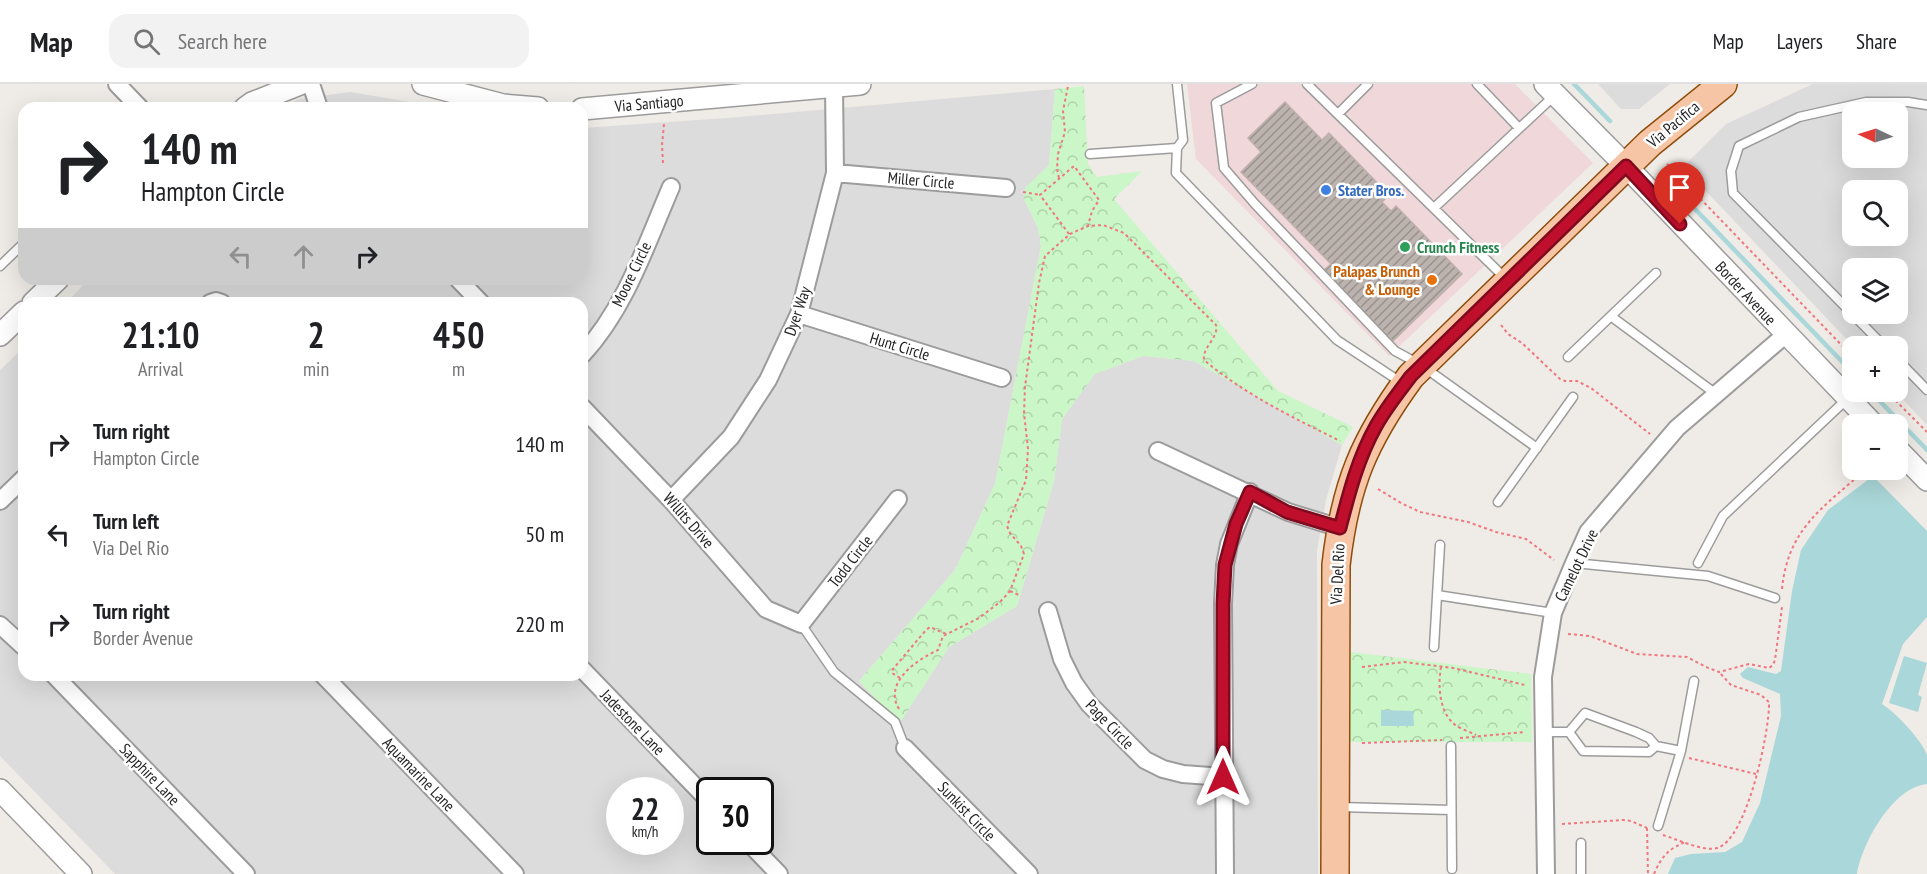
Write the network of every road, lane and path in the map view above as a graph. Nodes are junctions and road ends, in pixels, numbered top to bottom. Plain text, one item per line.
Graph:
1 (117, 84) edge
2 (300, 84) edge
3 (311, 84) edge
4 (423, 84) edge
5 (860, 84) edge
6 (1177, 84) edge
7 (1252, 84) edge
8 (1307, 84) edge
9 (1368, 84) edge
10 (1477, 84) edge
11 (1723, 84) edge
12 (834, 86) junction
13 (1068, 86) dead end
14 (1550, 89) edge
15 (134, 102) edge
16 (255, 102) edge
17 (317, 102) edge
18 (492, 102) edge
19 (1927, 105) edge
20 (588, 108) edge
21 (1338, 114) junction
22 (664, 124) dead end
23 (1519, 129) junction
24 (1177, 148) junction
25 (1090, 154) dead end
26 (663, 163) dead end
27 (1667, 164) dead end
28 (1626, 166) junction
29 (836, 173) junction
30 (1059, 178) junction
31 (671, 187) dead end
32 (1006, 188) dead end
33 (1023, 192) dead end
34 (1040, 195) junction
35 (1434, 208) junction
36 (1088, 226) junction
37 (1070, 234) junction
38 (18, 249) edge
39 (0, 266) edge
40 (1656, 273) dead end
41 (1509, 281) junction
42 (52, 285) edge
43 (464, 285) edge
44 (39, 297) edge
45 (475, 297) edge
46 (799, 314) junction
47 (18, 317) edge
48 (1612, 317) junction
49 (1502, 325) dead end
50 (2, 330) edge
51 (1785, 334) junction
52 (1874, 336) edge
53 (1842, 346) edge
54 (588, 349) edge
55 (1568, 357) dead end
56 (1908, 370) edge
57 (1413, 375) junction
58 (1002, 378) dead end
59 (1021, 379) dead end
60 (1026, 379) junction
61 (1927, 390) edge
62 (1842, 393) edge
63 (1716, 394) junction
64 (1573, 397) dead end
65 (1845, 402) edge
66 (1851, 402) edge
67 (1897, 402) edge
68 (588, 413) edge
69 (1863, 414) edge
70 (1927, 432) edge
71 (1650, 434) dead end
72 (1340, 441) dead end
73 (1538, 448) junction
74 (1158, 451) dead end
75 (1908, 460) edge
76 (1854, 480) edge
77 (1927, 480) edge
78 (18, 484) edge
79 (1378, 489) dead end
80 (1250, 492) junction
81 (898, 499) dead end
82 (671, 500) junction
83 (0, 501) edge
84 (1498, 501) dead end
85 (1340, 528) junction
86 (1440, 545) dead end
87 (1554, 560) dead end
88 (1574, 563) junction
89 (1698, 563) dead end
90 (1782, 590) dead end
91 (1010, 591) junction
92 (1437, 595) junction
93 (1021, 596) dead end
94 (1778, 599) joint
95 (1048, 611) dead end
96 (1553, 613) junction
97 (801, 624) junction
98 (0, 625) edge
99 (946, 634) junction
100 (1568, 634) dead end
101 (18, 642) edge
102 (1434, 647) dead end
103 (1362, 667) dead end
104 (1441, 667) junction
105 (1719, 672) junction
106 (588, 675) edge
107 (901, 678) junction
108 (60, 681) edge
109 (329, 681) edge
110 (1694, 681) dead end
111 (1525, 685) dead end
112 (901, 714) dead end
113 (1544, 732) junction
114 (1569, 732) junction
115 (1479, 736) dead end
116 (1451, 746) dead end
117 (1656, 746) junction
118 (905, 748) joint
119 (1681, 753) junction
120 (1756, 774) junction
121 (1223, 777) junction
122 (696, 787) edge
123 (0, 789) edge
124 (1335, 807) junction
125 (1451, 810) junction
126 (1561, 824) dead end
127 (1647, 828) junction
128 (1657, 830) junction
129 (1686, 842) junction
130 (1581, 843) dead end
131 (761, 855) edge
132 (1452, 869) dead end
133 (81, 874) edge
134 (246, 874) edge
135 (514, 874) edge
136 (779, 874) edge
137 (1029, 874) edge
138 (1225, 874) edge
139 (1335, 874) edge
140 (1546, 874) edge
141 (1581, 874) edge
142 (1648, 874) edge
143 (1654, 874) edge

1 - 15 street
2 - 16 street
3 - 17 street
4 - 18 street
5 - 12 street, Via Santiago
6 - 24 lane
7 - 57 lane
8 - 21 lane
9 - 21 lane
10 - 23 lane
11 - 28 main road, Via Pacifica
12 - 20 street, Via Santiago
12 - 29 street, Dyer Way
13 - 30 path
14 - 23 lane
14 - 28 street, Border Avenue
19 - 52 lane
21 - 35 lane
22 - 26 path
23 - 35 lane
24 - 25 lane
24 - 57 lane
27 - 53 path
28 - 41 main road, Via Del Rio
28 - 51 street, Border Avenue
29 - 32 street, Miller Circle
29 - 46 street, Dyer Way
30 - 34 path
30 - 36 path
31 - 54 street, Moore Circle
33 - 34 path
34 - 37 path
35 - 41 lane
36 - 37 path
36 - 72 path
37 - 60 path
38 - 39 lane
40 - 48 lane
41 - 57 main road, Via Del Rio
42 - 44 street
43 - 45 street
46 - 58 street, Hunt Circle
46 - 82 street, Dyer Way
47 - 50 street
48 - 55 lane
48 - 63 lane
49 - 71 path
51 - 62 street, Border Avenue
51 - 63 street, Camelot Drive
56 - 61 lane
57 - 73 lane
57 - 85 main road, Via Del Rio
59 - 60 path
60 - 91 path
63 - 88 street, Camelot Drive
64 - 73 lane
65 - 89 lane
66 - 69 street, Border Avenue
67 - 70 path
68 - 82 street, Willits Drive
73 - 84 lane
74 - 80 street
75 - 77 street
76 - 90 path
78 - 83 street
79 - 87 path
80 - 85 street
80 - 121 street
81 - 97 street, Todd Circle
82 - 97 street, Willits Drive
85 - 124 main road, Via Del Rio
86 - 92 lane
88 - 94 lane
88 - 96 street, Camelot Drive
91 - 93 path
91 - 99 path
92 - 96 lane
92 - 102 lane
94 - 105 path
95 - 121 street, Page Circle
96 - 113 street, Camelot Drive
97 - 118 lane
98 - 101 street
99 - 107 path
99 - 107 path
100 - 105 path
103 - 104 path
104 - 111 path
104 - 115 path
105 - 120 path
106 - 122 street, Jadestone Lane
107 - 112 path
108 - 134 street, Sapphire Lane
109 - 135 street, Aquamarine Lane
110 - 119 lane
113 - 114 lane
113 - 140 street, Camelot Drive
114 - 117 lane
114 - 117 lane
116 - 125 lane
117 - 119 lane
118 - 137 street, Sunkist Circle
119 - 120 path
119 - 128 lane
120 - 129 path
121 - 138 street
123 - 133 street
124 - 125 lane
124 - 139 main road, Via Del Rio
125 - 132 lane
126 - 127 path
127 - 128 path
127 - 142 path
128 - 129 path
129 - 143 path
130 - 141 lane
131 - 136 street

